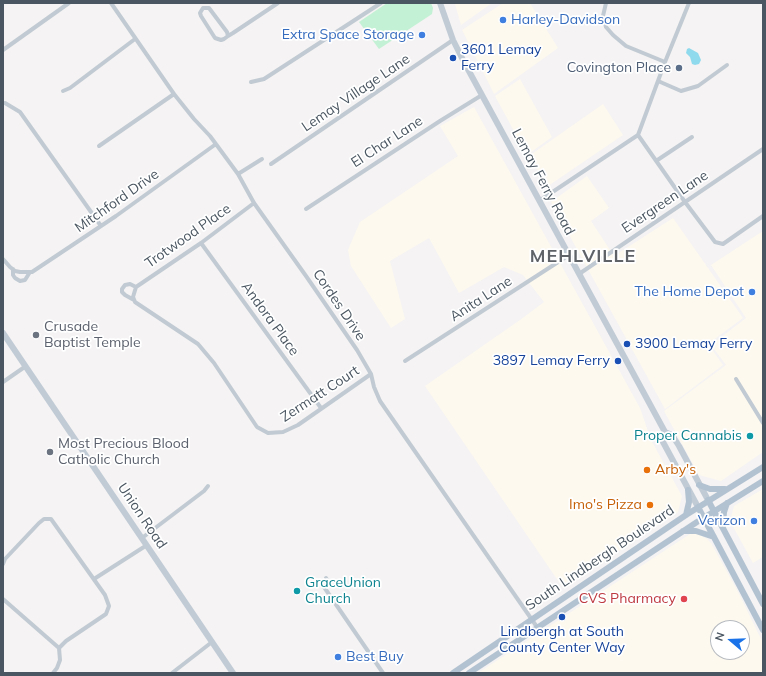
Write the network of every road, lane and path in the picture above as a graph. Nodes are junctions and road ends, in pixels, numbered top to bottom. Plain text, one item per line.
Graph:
1 (69, 3) edge
2 (110, 3) edge
3 (278, 3) edge
4 (381, 3) edge
5 (440, 3) edge
6 (606, 3) edge
7 (689, 3) edge
8 (228, 36) junction
9 (135, 39) junction
10 (453, 40) junction
11 (3, 50) edge
12 (665, 62) junction
13 (727, 65) dead end
14 (658, 81) junction
15 (251, 82) dead end
16 (63, 91) dead end
17 (174, 94) junction
18 (482, 95) junction
19 (5, 102) dead end
20 (638, 135) junction
21 (692, 137) dead end
22 (216, 144) junction
23 (98, 146) dead end
24 (763, 149) edge
25 (262, 159) dead end
26 (656, 161) junction
27 (271, 164) dead end
28 (238, 174) junction
29 (539, 201) junction
30 (685, 202) junction
31 (254, 204) junction
32 (306, 209) dead end
33 (763, 216) edge
34 (101, 226) junction
35 (201, 242) junction
36 (569, 255) junction
37 (3, 259) edge
38 (13, 269) junction
39 (30, 272) junction
40 (579, 274) junction
41 (136, 288) junction
42 (134, 300) junction
43 (3, 333) edge
44 (406, 362) dead end
45 (26, 366) junction
46 (371, 374) junction
47 (736, 379) dead end
48 (3, 382) edge
49 (321, 408) junction
50 (763, 423) edge
51 (665, 432) junction
52 (763, 467) edge
53 (763, 481) edge
54 (699, 484) junction
55 (208, 486) dead end
56 (726, 489) junction
57 (688, 490) junction
58 (708, 500) junction
59 (727, 503) junction
60 (698, 507) junction
61 (714, 511) junction
62 (686, 515) junction
63 (704, 518) junction
64 (723, 528) junction
65 (683, 531) junction
66 (142, 538) junction
67 (714, 538) junction
68 (147, 545) junction
69 (3, 564) edge
70 (326, 578) dead end
71 (94, 579) junction
72 (3, 599) edge
73 (763, 604) edge
74 (532, 619) junction
75 (538, 627) junction
76 (763, 630) edge
77 (212, 642) junction
78 (59, 648) junction
79 (53, 673) edge
80 (172, 673) edge
81 (233, 673) edge
82 (383, 673) edge
83 (453, 673) edge
84 (469, 673) edge

1 - 11 street
2 - 9 street, Cordes Drive
3 - 8 street
4 - 15 street
5 - 10 main road, Lemay Ferry Road
6 - 12 street
7 - 12 street
8 - 8 street
9 - 16 street
9 - 17 street, Cordes Drive
10 - 18 main road, Lemay Ferry Road
10 - 27 street, Lemay Village Lane
12 - 14 street
13 - 14 street
14 - 20 street
17 - 22 street, Cordes Drive
17 - 23 street
18 - 29 main road, Lemay Ferry Road
18 - 32 street, El Char Lane
19 - 34 street
20 - 26 street
20 - 29 street
21 - 26 street
22 - 28 street, Cordes Drive
22 - 34 street, Mitchford Drive
24 - 30 street, Evergreen Lane
25 - 28 street
26 - 30 street
28 - 31 street, Cordes Drive
29 - 36 main road, Lemay Ferry Road
30 - 33 street
30 - 40 street, Evergreen Lane
31 - 35 street, Trotwood Place
31 - 46 street, Cordes Drive
34 - 39 street, Mitchford Drive
35 - 41 street, Trotwood Place
35 - 49 street, Andora Place
36 - 40 main road, Lemay Ferry Road
36 - 44 street, Anita Lane
37 - 38 street, Mitchford Drive
38 - 39 street
38 - 39 street, Mitchford Drive
40 - 51 main road, Lemay Ferry Road
41 - 42 street
41 - 42 street, Trotwood Place
42 - 49 street, Zermatt Court
43 - 45 main road, Union Road
45 - 48 street
45 - 66 main road, Union Road
46 - 49 street, Zermatt Court
46 - 74 street, Cordes Drive
47 - 50 street
51 - 54 main road, Lemay Ferry Road
51 - 57 main road, Lemay Ferry Road
52 - 56 main road, South Lindbergh Boulevard
53 - 59 main road, South Lindbergh Boulevard
54 - 56 main road
54 - 58 main road, Lemay Ferry Road
55 - 66 street
56 - 58 main road, South Lindbergh Boulevard
57 - 60 main road, Lemay Ferry Road
57 - 62 main road
58 - 60 main road, South Lindbergh Boulevard
58 - 61 main road, Lemay Ferry Road
59 - 61 main road, South Lindbergh Boulevard
59 - 64 main road
60 - 62 main road, South Lindbergh Boulevard
60 - 63 main road, Lemay Ferry Road
61 - 63 main road, South Lindbergh Boulevard
61 - 64 main road, Lemay Ferry Road
62 - 74 main road, South Lindbergh Boulevard
63 - 65 main road, South Lindbergh Boulevard
63 - 67 main road, Lemay Ferry Road
64 - 73 main road, Lemay Ferry Road
65 - 67 main road
65 - 75 main road, South Lindbergh Boulevard
66 - 68 main road, Union Road
67 - 76 main road, Lemay Ferry Road
68 - 71 street
68 - 77 main road, Union Road
69 - 71 street
70 - 82 street
71 - 78 street
72 - 78 street
74 - 75 street, Cordes Drive
74 - 83 main road, South Lindbergh Boulevard
75 - 84 main road, South Lindbergh Boulevard
77 - 80 street
77 - 81 main road, Union Road
78 - 79 street

